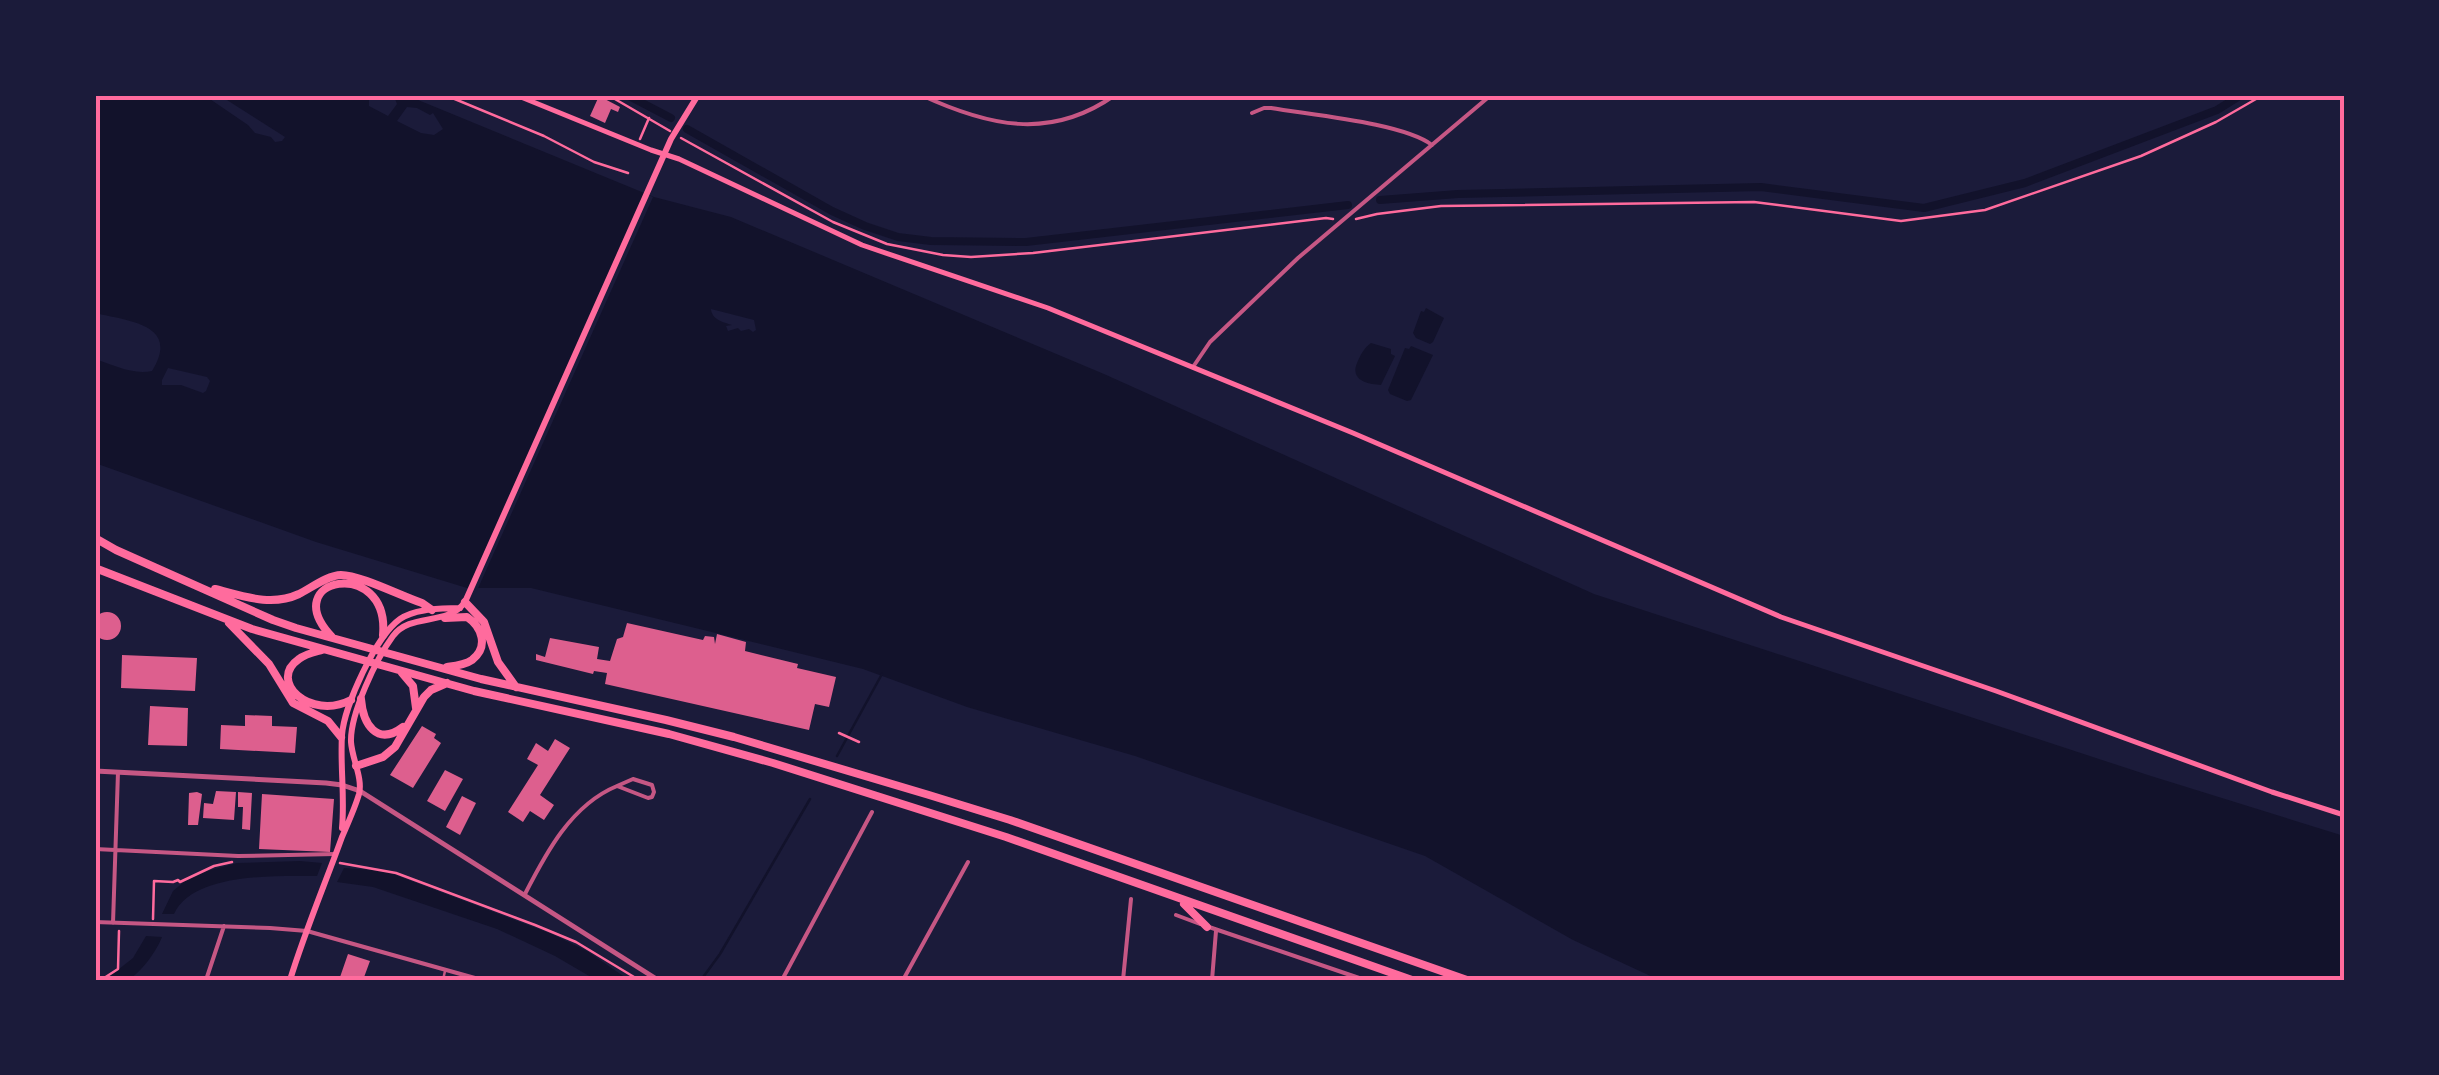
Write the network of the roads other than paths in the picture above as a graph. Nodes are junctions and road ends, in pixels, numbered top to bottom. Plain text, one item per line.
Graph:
1 (516, 95) edge
2 (698, 95) edge
3 (921, 95) edge
4 (1115, 95) edge
5 (1491, 95) edge
6 (1252, 113) dead end
7 (1432, 144) junction
8 (664, 154) junction
9 (1193, 367) junction
10 (95, 538) edge
11 (95, 568) edge
12 (198, 586) junction
13 (465, 602) junction
14 (432, 610) junction
15 (446, 618) junction
16 (226, 620) junction
17 (332, 637) junction
18 (385, 637) junction
19 (324, 650) junction
20 (442, 668) junction
21 (398, 670) junction
22 (447, 684) junction
23 (516, 686) junction
24 (356, 699) junction
25 (416, 708) junction
26 (406, 724) junction
27 (342, 737) junction
28 (356, 766) junction
29 (95, 771) edge
30 (118, 772) junction
31 (342, 785) junction
32 (617, 786) junction
33 (360, 791) junction
34 (872, 812) dead end
35 (2344, 815) edge
36 (341, 840) junction
37 (95, 849) edge
38 (116, 850) junction
39 (336, 854) junction
40 (968, 862) dead end
41 (525, 894) junction
42 (1177, 898) junction
43 (1132, 899) dead end
44 (1176, 916) dead end
45 (95, 922) edge
46 (112, 923) junction
47 (224, 926) junction
48 (1211, 929) junction
49 (307, 931) junction
50 (446, 970) junction
51 (1341, 972) junction
52 (1338, 978) edge
53 (206, 980) edge
54 (290, 980) edge
55 (443, 980) edge
56 (482, 980) edge
57 (658, 980) edge
58 (782, 980) edge
59 (903, 980) edge
60 (1123, 980) edge
61 (1212, 980) edge
62 (1365, 980) edge
63 (1412, 980) edge
64 (1467, 980) edge

1 - 8 main road
2 - 8 main road
3 - 4 street
5 - 7 street
6 - 7 street
7 - 9 street
8 - 9 main road
8 - 13 main road
9 - 35 main road
10 - 12 highway
11 - 16 highway
12 - 14 highway
12 - 17 highway
13 - 14 main road
13 - 15 main road
13 - 23 highway
14 - 18 main road
15 - 18 main road
15 - 20 highway
16 - 19 highway
16 - 27 highway
17 - 18 highway
17 - 20 highway
18 - 24 main road
19 - 21 highway
19 - 24 highway
20 - 23 highway
21 - 22 highway
21 - 25 highway
22 - 25 highway
22 - 42 highway
23 - 64 highway
24 - 26 highway
24 - 27 main road
24 - 28 main road
25 - 26 highway
26 - 28 highway
27 - 31 main road
28 - 33 main road
29 - 30 street
30 - 31 street
30 - 38 street
31 - 33 street
31 - 36 main road
32 - 32 street
32 - 41 street
33 - 36 main road
33 - 41 street
34 - 58 street
36 - 39 main road
37 - 38 street
38 - 39 street
38 - 46 street
39 - 49 main road
40 - 59 street
41 - 57 street
42 - 48 highway
42 - 63 highway
43 - 60 street
44 - 48 street
45 - 46 street
46 - 47 street
47 - 49 street
47 - 53 street
48 - 51 street
48 - 61 street
49 - 50 street
49 - 54 main road
50 - 55 lane
50 - 56 street
51 - 52 street
51 - 62 street

